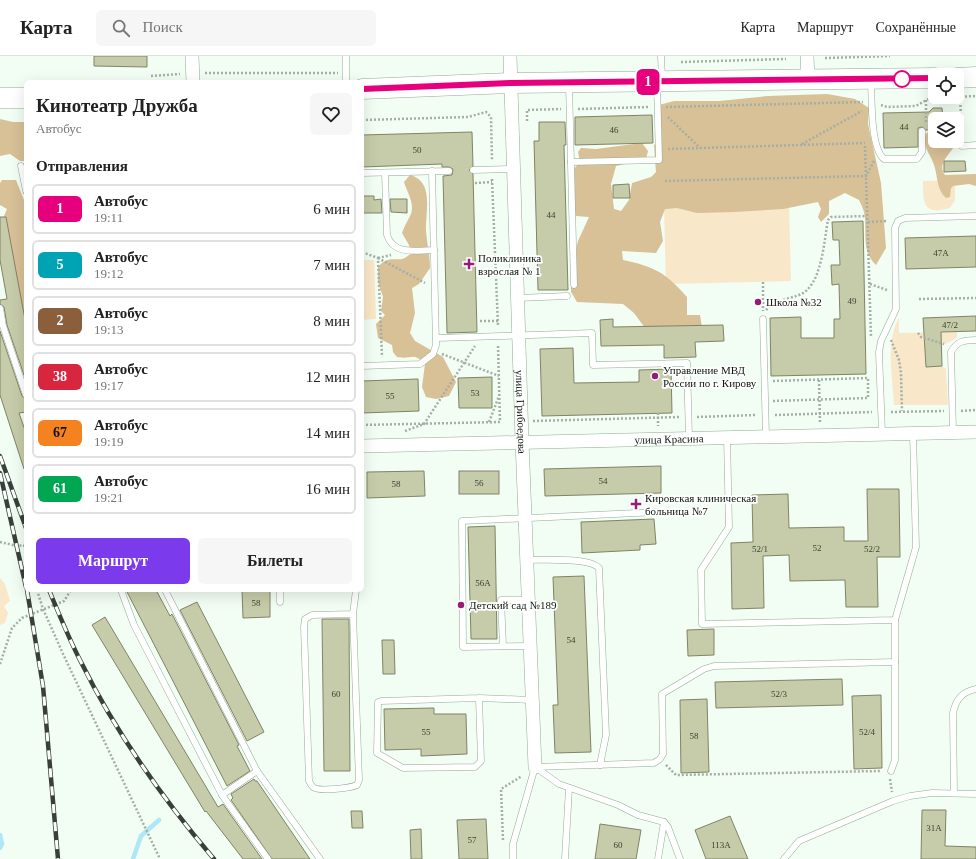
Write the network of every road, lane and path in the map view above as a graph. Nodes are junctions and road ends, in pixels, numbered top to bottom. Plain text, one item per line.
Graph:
1 (192, 56) edge
2 (346, 56) edge
3 (510, 56) edge
4 (661, 56) edge
5 (807, 56) edge
6 (890, 56) edge
7 (825, 58) dead end
8 (346, 73) junction
9 (151, 76) dead end
10 (193, 78) edge
11 (928, 78) edge
12 (976, 78) edge
13 (871, 79) junction
14 (346, 80) edge
15 (808, 80) junction
16 (659, 82) junction
17 (510, 83) junction
18 (568, 83) junction
19 (964, 86) edge
20 (364, 89) edge
21 (964, 92) edge
22 (976, 96) edge
23 (0, 98) edge
24 (24, 98) edge
25 (928, 99) edge
26 (872, 102) junction
27 (657, 107) junction
28 (569, 109) junction
29 (865, 110) junction
30 (865, 116) dead end
31 (364, 120) edge
32 (527, 126) dead end
33 (922, 131) dead end
34 (865, 136) dead end
35 (865, 143) junction
36 (800, 145) junction
37 (964, 146) edge
38 (976, 146) edge
39 (922, 147) junction
40 (928, 147) edge
41 (700, 148) junction
42 (658, 149) junction
43 (878, 154) junction
44 (571, 162) junction
45 (21, 166) dead end
46 (513, 169) junction
47 (473, 170) dead end
48 (492, 170) junction
49 (449, 171) dead end
50 (432, 172) junction
51 (386, 173) junction
52 (364, 174) edge
53 (866, 176) junction
54 (24, 181) edge
55 (665, 181) dead end
56 (475, 182) dead end
57 (492, 182) junction
58 (867, 216) junction
59 (976, 216) edge
60 (898, 221) junction
61 (868, 222) junction
62 (434, 250) junction
63 (364, 253) edge
64 (393, 254) dead end
65 (378, 258) junction
66 (495, 258) junction
67 (478, 259) dead end
68 (763, 282) dead end
69 (870, 284) junction
70 (574, 285) dead end
71 (435, 289) junction
72 (897, 294) junction
73 (566, 296) dead end
74 (517, 298) junction
75 (976, 298) edge
76 (919, 299) dead end
77 (0, 308) edge
78 (763, 320) junction
79 (480, 321) dead end
80 (498, 321) junction
81 (886, 327) junction
82 (918, 333) dead end
83 (518, 335) junction
84 (481, 336) junction
85 (498, 336) junction
86 (437, 338) junction
87 (871, 339) dead end
88 (976, 340) edge
89 (954, 348) junction
90 (434, 351) junction
91 (464, 363) junction
92 (382, 365) junction
93 (364, 366) edge
94 (499, 376) junction
95 (868, 378) junction
96 (819, 380) junction
97 (764, 381) junction
98 (24, 389) edge
99 (500, 394) junction
100 (819, 399) junction
101 (872, 399) dead end
102 (765, 401) junction
103 (872, 406) dead end
104 (902, 411) dead end
105 (872, 412) dead end
106 (532, 414) dead end
107 (532, 421) dead end
108 (489, 422) junction
109 (424, 424) junction
110 (820, 424) dead end
111 (364, 425) edge
112 (402, 432) dead end
113 (976, 432) edge
114 (953, 433) junction
115 (882, 434) junction
116 (913, 434) junction
117 (766, 436) junction
118 (727, 437) junction
119 (689, 438) junction
120 (522, 441) junction
121 (364, 446) edge
122 (658, 512) dead end
123 (525, 518) junction
124 (0, 542) edge
125 (24, 545) edge
126 (526, 560) junction
127 (38, 592) edge
128 (70, 592) edge
129 (122, 592) edge
130 (165, 592) edge
131 (280, 592) edge
132 (356, 592) edge
133 (528, 600) junction
134 (280, 602) dead end
135 (43, 609) junction
136 (353, 614) junction
137 (895, 620) junction
138 (502, 646) junction
139 (530, 646) junction
140 (895, 662) junction
141 (0, 664) edge
142 (976, 689) edge
143 (479, 698) junction
144 (532, 700) junction
145 (660, 759) junction
146 (600, 765) junction
147 (535, 767) junction
148 (257, 770) junction
149 (890, 771) junction
150 (569, 788) junction
151 (954, 793) junction
152 (976, 794) edge
153 (222, 795) junction
154 (893, 801) junction
155 (664, 822) junction
156 (160, 859) edge
157 (268, 859) edge
158 (320, 859) edge
159 (513, 859) edge
160 (565, 859) edge
161 (658, 859) edge
162 (680, 859) edge
163 (784, 859) edge

1 - 10 street
2 - 8 lane
3 - 17 street, улица Грибоедова
4 - 16 lane
5 - 15 street
6 - 7 path
8 - 10 path
8 - 14 lane
9 - 10 path
11 - 13 main road
12 - 19 main road
13 - 15 main road
13 - 26 lane
15 - 16 main road
16 - 18 main road
16 - 27 lane
17 - 18 main road
17 - 20 main road
17 - 46 street, улица Грибоедова
18 - 28 lane
21 - 22 path
23 - 24 main road
25 - 26 path
26 - 43 lane
27 - 28 path
27 - 29 path
27 - 41 path
27 - 42 lane
28 - 32 path
28 - 44 lane
29 - 30 path
29 - 36 path
31 - 48 path
33 - 39 lane
34 - 35 path
35 - 36 path
35 - 53 path
36 - 41 path
37 - 38 lane
39 - 40 path
39 - 43 lane
41 - 42 path
42 - 44 lane
43 - 53 path
44 - 70 lane
45 - 54 lane
46 - 48 lane
46 - 74 street, улица Грибоедова
47 - 48 lane
48 - 57 path
49 - 50 lane
50 - 51 lane
50 - 62 lane
51 - 52 lane
51 - 62 lane
53 - 55 path
53 - 58 path
56 - 57 path
57 - 66 path
58 - 61 path
58 - 78 path
59 - 60 lane
60 - 61 path
60 - 72 lane
61 - 69 path
62 - 71 lane
63 - 65 path
64 - 65 path
65 - 71 path
65 - 92 path
66 - 67 path
66 - 80 path
68 - 78 path
69 - 72 path
69 - 87 path
71 - 86 lane
72 - 81 lane
73 - 74 lane
74 - 83 street, улица Грибоедова
75 - 76 path
77 - 98 lane
78 - 97 lane
79 - 80 path
80 - 85 path
81 - 104 path
81 - 115 lane
82 - 89 path
83 - 85 lane
83 - 119 lane
83 - 120 street, улица Грибоедова
84 - 85 lane
84 - 86 lane
84 - 91 path
85 - 94 path
86 - 90 lane
88 - 89 lane
89 - 114 lane
90 - 91 path
90 - 92 lane
91 - 94 path
91 - 109 path
92 - 93 lane
94 - 99 path
95 - 96 path
95 - 100 path
95 - 101 path
96 - 97 path
96 - 100 path
97 - 102 lane
99 - 108 path
99 - 108 path
100 - 102 path
100 - 110 path
102 - 117 lane
103 - 105 path
106 - 107 path
108 - 109 path
109 - 111 path
109 - 112 path
113 - 114 street, улица Красина
114 - 116 street, улица Красина
115 - 116 street, улица Красина
115 - 117 street, улица Красина
116 - 137 lane
117 - 118 street, улица Красина
118 - 119 street, улица Красина
118 - 137 lane
119 - 120 street, улица Красина
120 - 121 street, улица Красина
120 - 123 street, улица Грибоедова
122 - 123 lane
123 - 126 street, улица Грибоедова
123 - 138 lane
124 - 125 path
126 - 133 street, улица Грибоедова
126 - 146 lane
127 - 135 path
128 - 135 path
129 - 153 lane
130 - 148 lane
131 - 134 lane
132 - 136 lane
133 - 138 lane
133 - 139 street, улица Грибоедова
135 - 141 path
135 - 156 path
136 - 136 lane
137 - 140 lane
138 - 139 lane
139 - 144 street, улица Грибоедова
140 - 145 lane
140 - 149 lane
142 - 151 lane
143 - 143 lane
143 - 144 lane
144 - 147 street, улица Грибоедова
145 - 146 lane
145 - 149 path
146 - 147 lane
147 - 150 lane
147 - 159 lane
148 - 153 lane
148 - 158 lane
149 - 154 path
150 - 155 lane
150 - 160 lane
151 - 152 lane
151 - 154 lane
153 - 157 lane
154 - 163 lane
155 - 161 lane
155 - 162 lane

